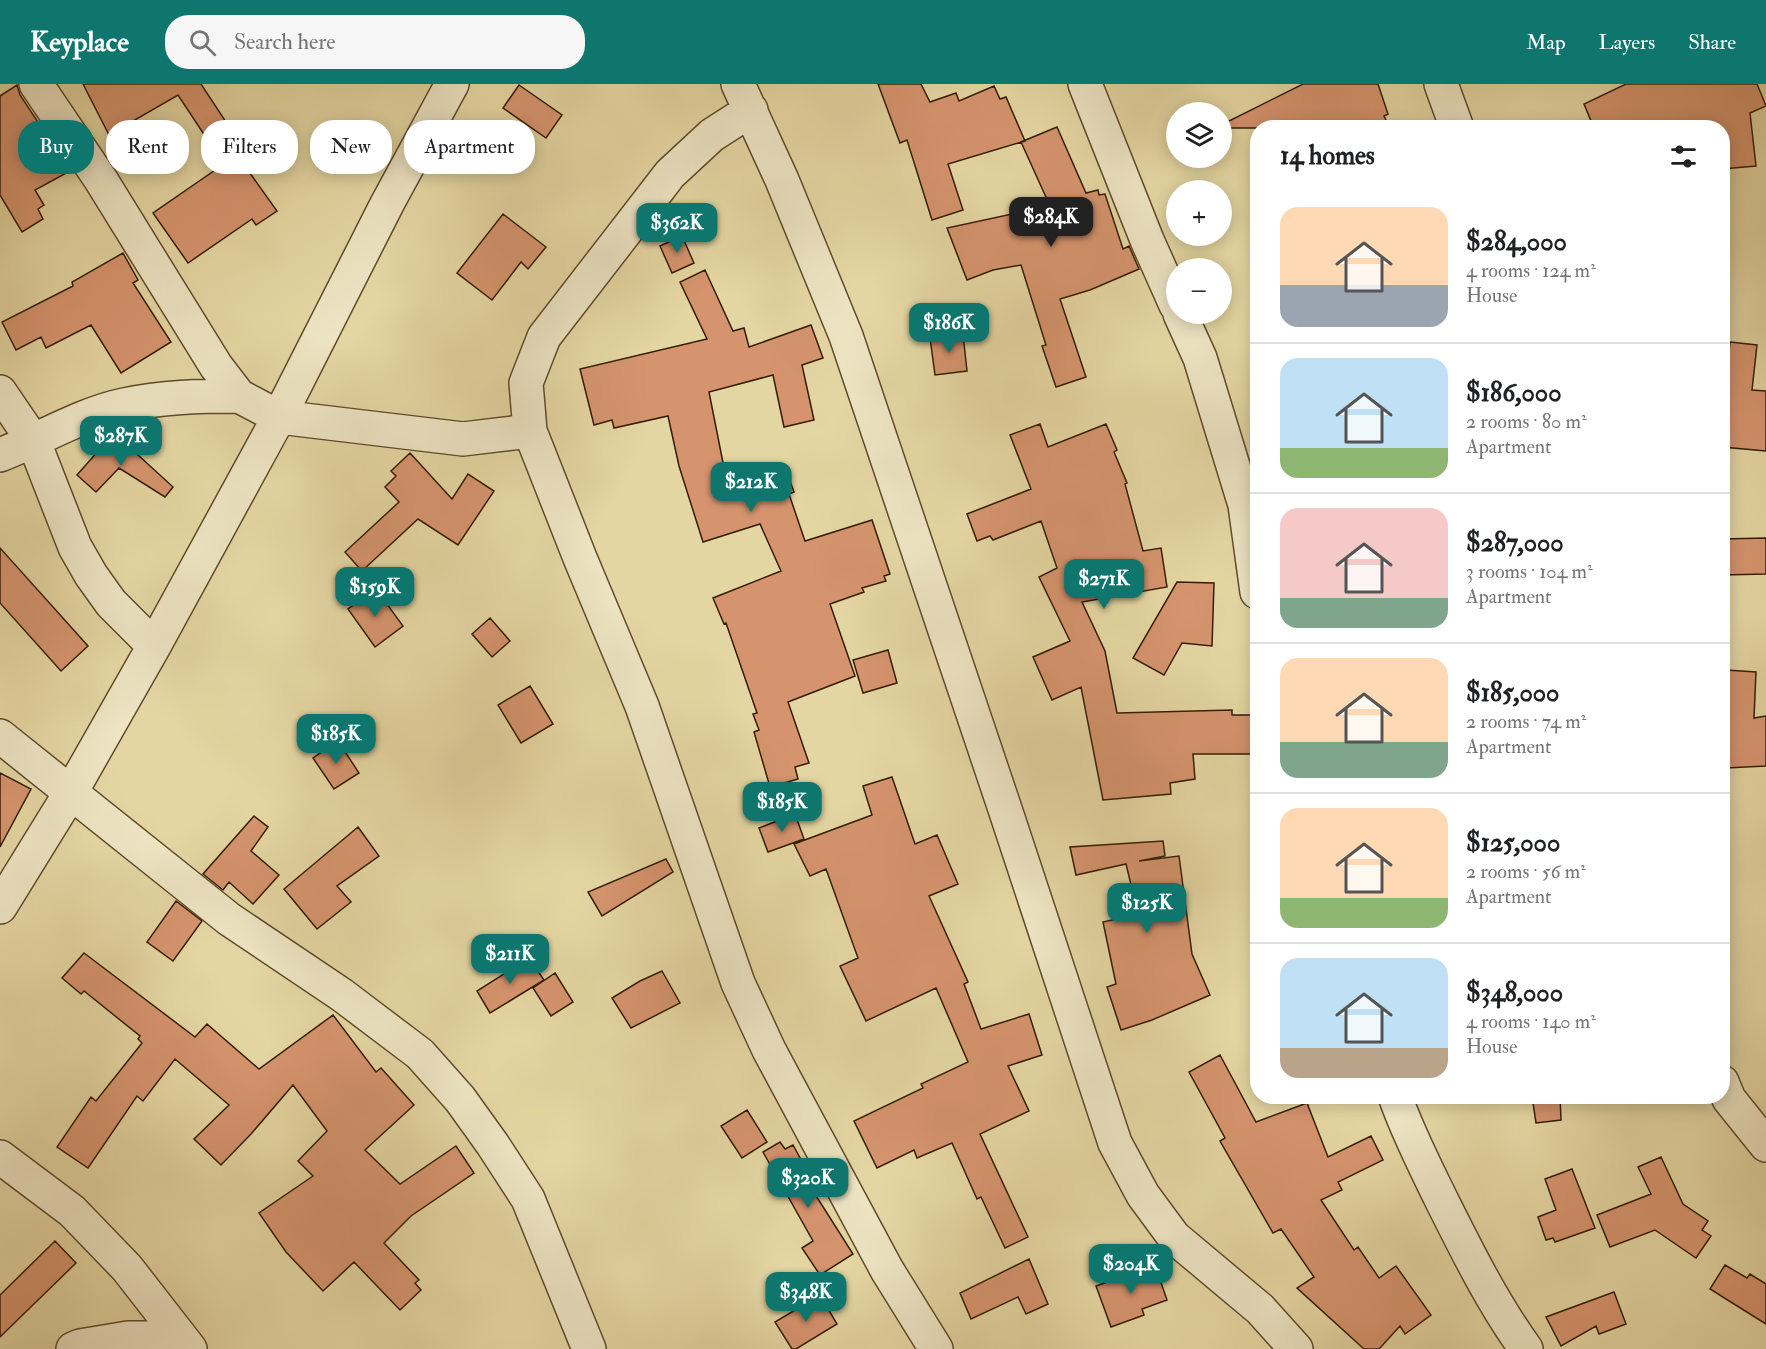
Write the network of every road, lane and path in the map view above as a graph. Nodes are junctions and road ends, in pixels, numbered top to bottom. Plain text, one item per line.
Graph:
1 (36, 84) edge
2 (452, 84) edge
3 (1084, 84) edge
4 (1441, 84) edge
5 (745, 97) edge
6 (1454, 120) edge
7 (1166, 283) edge
8 (1185, 324) edge
9 (0, 393) edge
10 (239, 396) junction
11 (279, 417) junction
12 (530, 431) junction
13 (34, 442) junction
14 (0, 455) edge
15 (1250, 541) edge
16 (154, 646) junction
17 (0, 736) edge
18 (71, 792) junction
19 (0, 907) edge
20 (1730, 1100) edge
21 (1398, 1104) edge
22 (1766, 1145) edge
23 (0, 1157) edge
24 (186, 1344) edge
25 (73, 1349) edge
26 (588, 1349) edge
27 (936, 1349) edge
28 (1296, 1349) edge
29 (1526, 1349) edge

1 - 10 street
2 - 11 street
3 - 7 street
4 - 6 street
5 - 12 street
5 - 28 street
8 - 15 street
9 - 13 street
10 - 11 street
10 - 13 street
11 - 12 street
11 - 16 street
12 - 27 street
13 - 14 street
13 - 16 street
16 - 18 street
17 - 18 street
18 - 19 street
18 - 26 street
20 - 22 street
21 - 29 street
23 - 24 street
24 - 25 street

